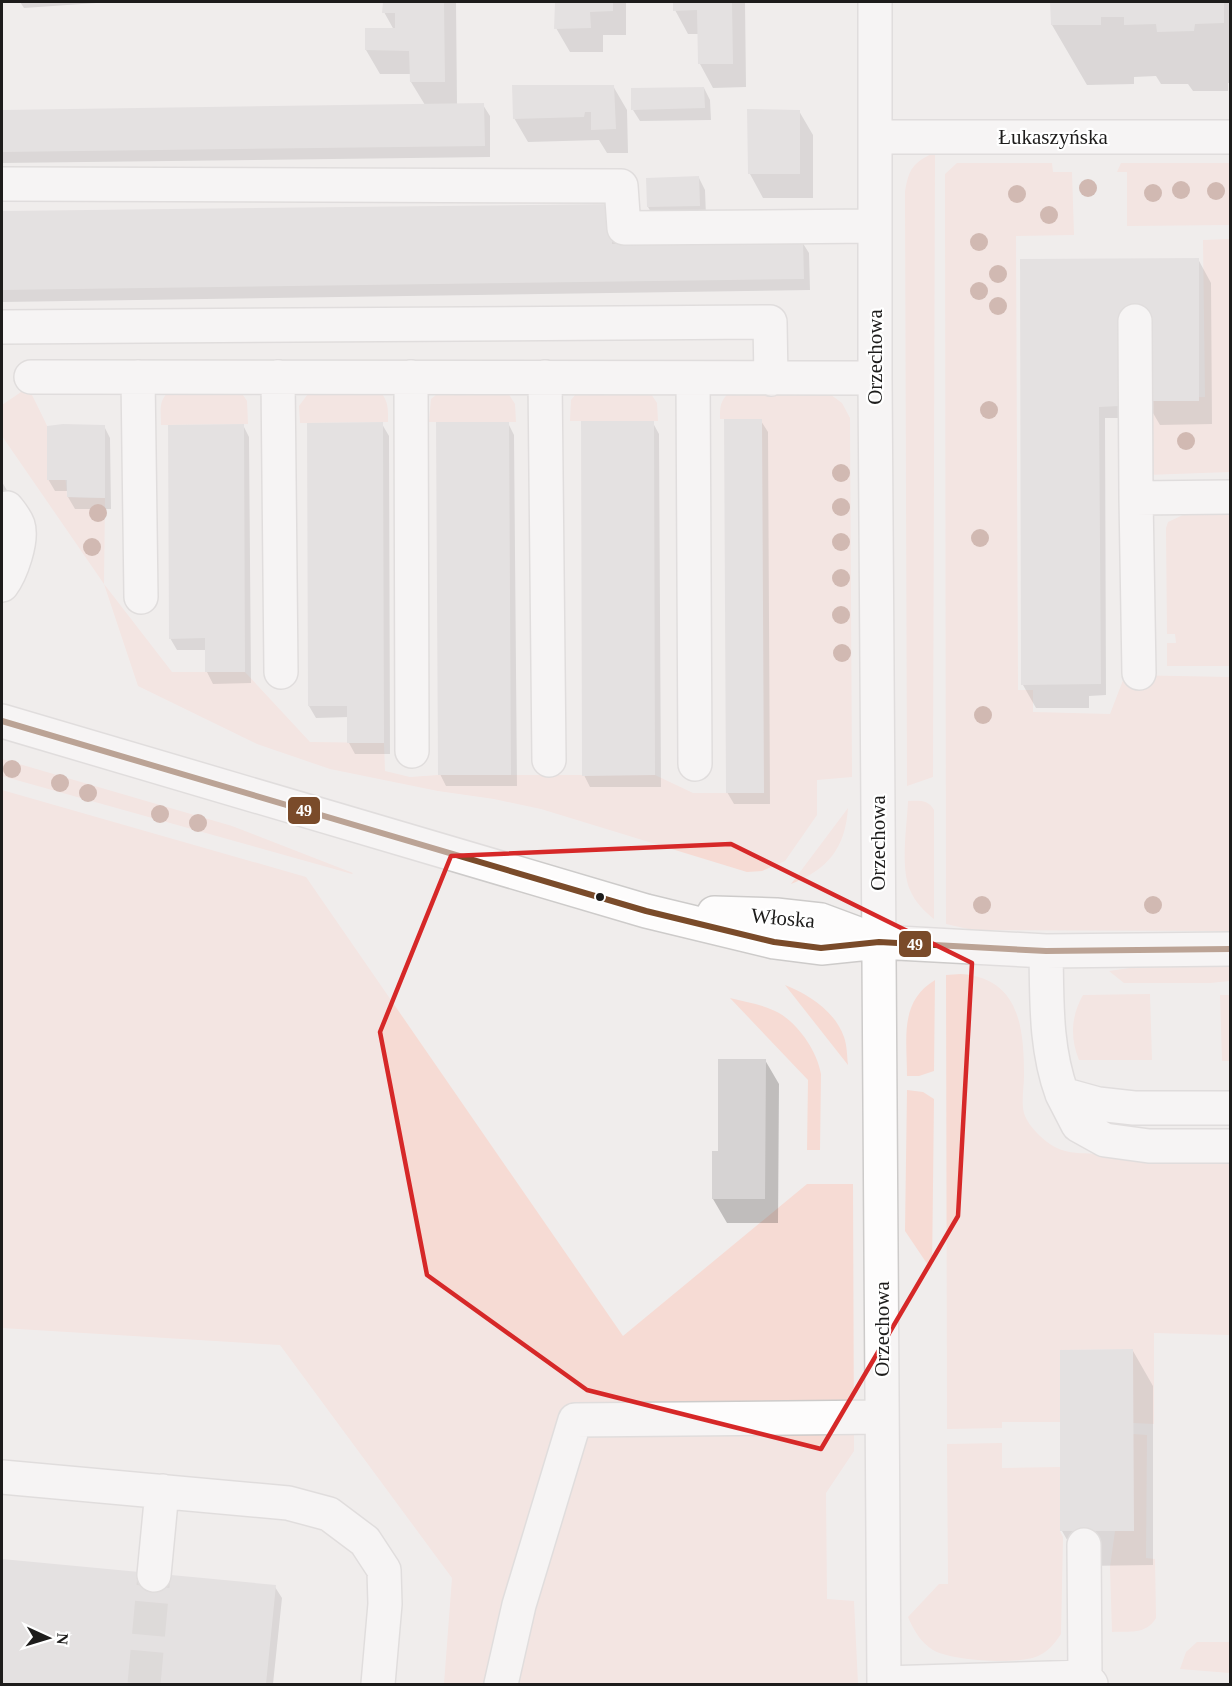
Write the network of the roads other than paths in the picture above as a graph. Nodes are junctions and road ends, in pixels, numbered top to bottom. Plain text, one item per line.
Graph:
1 (875, 2) edge
2 (875, 136) junction
3 (1230, 137) edge
4 (2, 184) edge
5 (875, 226) junction
6 (1135, 321) dead end
7 (2, 327) edge
8 (31, 377) dead end
9 (138, 377) junction
10 (278, 377) junction
11 (411, 377) junction
12 (545, 378) junction
13 (693, 378) junction
14 (876, 378) junction
15 (771, 379) junction
16 (1230, 497) edge
17 (1136, 498) junction
18 (7, 508) dead end
19 (2, 585) edge
20 (141, 597) dead end
21 (281, 672) dead end
22 (1139, 673) dead end
23 (2, 721) edge
24 (411, 751) dead end
25 (549, 760) dead end
26 (695, 764) dead end
27 (879, 942) junction
28 (1230, 949) edge
29 (1046, 951) junction
30 (1062, 1094) junction
31 (1230, 1108) edge
32 (1230, 1146) edge
33 (882, 1417) junction
34 (2, 1477) edge
35 (162, 1491) junction
36 (1084, 1545) dead end
37 (154, 1575) tunnel mouth
38 (1088, 1681) edge
39 (378, 1684) edge
40 (501, 1684) edge
41 (884, 1684) edge

1 - 2 street, Orzechowa
2 - 3 street, Łukaszyńska
2 - 5 street, Orzechowa
4 - 5 street
5 - 14 street, Orzechowa
6 - 17 street
7 - 15 street
8 - 9 street
9 - 10 street
9 - 20 street
10 - 11 street
10 - 21 street
11 - 12 street
11 - 24 street
12 - 13 street
12 - 25 street
13 - 15 street
13 - 26 street
14 - 15 street
14 - 27 street, Orzechowa
16 - 17 street
17 - 22 street
18 - 19 street
23 - 27 street, Włoska
27 - 29 street, Włoska
27 - 33 street, Orzechowa
28 - 29 street, Włoska
29 - 30 street
30 - 31 street
30 - 32 street
33 - 40 street
33 - 41 street, Orzechowa
34 - 35 street
35 - 37 street
35 - 39 street
36 - 38 street
38 - 41 street

